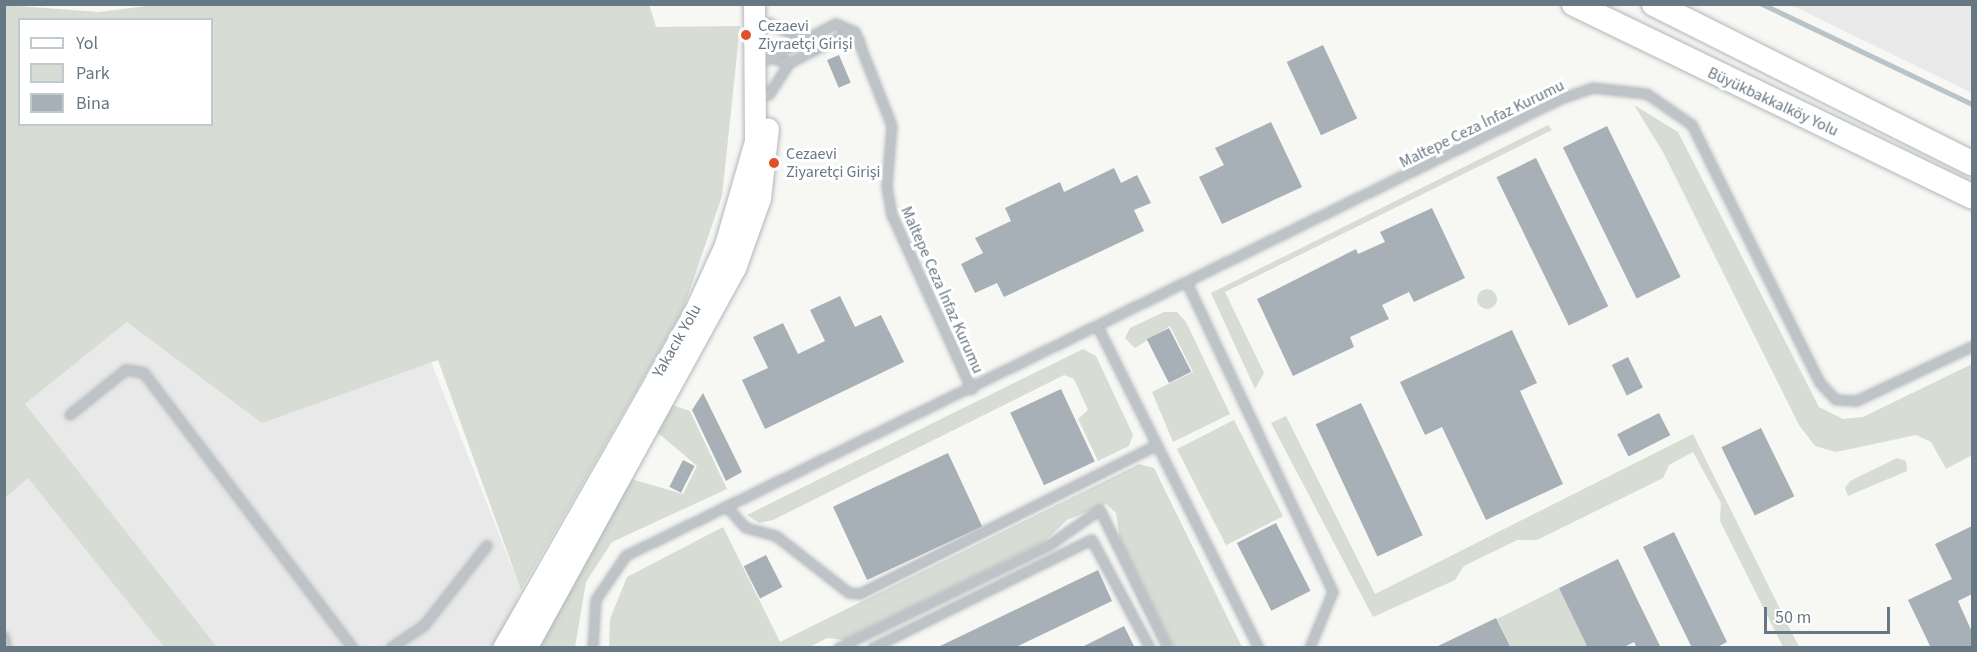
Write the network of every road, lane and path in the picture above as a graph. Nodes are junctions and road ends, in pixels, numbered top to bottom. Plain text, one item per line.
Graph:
1 (754, 4) edge
2 (1574, 4) edge
3 (1654, 4) edge
4 (768, 14) edge
5 (805, 40) junction
6 (860, 41) junction
7 (761, 56) junction
8 (790, 63) junction
9 (769, 95) junction
10 (1972, 163) edge
11 (1972, 196) edge
12 (1188, 285) junction
13 (1099, 329) junction
14 (1972, 347) edge
15 (972, 390) junction
16 (70, 415) dead end
17 (1157, 445) junction
18 (727, 507) junction
19 (487, 546) dead end
20 (4, 637) edge
21 (6, 648) edge
22 (353, 648) edge
23 (391, 648) edge
24 (503, 648) edge
25 (526, 648) edge
26 (592, 648) edge
27 (839, 648) edge
28 (873, 648) edge
29 (1150, 648) edge
30 (1167, 648) edge
31 (1259, 648) edge
32 (1310, 648) edge

1 - 7 main road, Yakacık Yolu
2 - 11 highway, Büyükbakkalköy Yolu
3 - 10 highway, Büyükbakkalköy Yolu
4 - 5 lane
4 - 7 main road, Yakacık Yolu
5 - 6 lane
5 - 7 lane
6 - 8 lane
6 - 15 lane, Maltepe Ceza İnfaz Kurumu
7 - 8 lane
7 - 9 main road, Yakacık Yolu
7 - 24 main road, Yakacık Yolu
8 - 9 lane
9 - 25 main road, Yakacık Yolu
12 - 13 lane, Maltepe Ceza İnfaz Kurumu
12 - 14 lane, Maltepe Ceza İnfaz Kurumu
12 - 32 lane
13 - 15 lane, Maltepe Ceza İnfaz Kurumu
13 - 17 lane
15 - 18 lane, Maltepe Ceza İnfaz Kurumu
16 - 22 lane
17 - 18 lane
17 - 31 lane
18 - 26 lane, Maltepe Ceza İnfaz Kurumu
19 - 23 lane
20 - 21 lane
27 - 30 lane
28 - 29 lane

